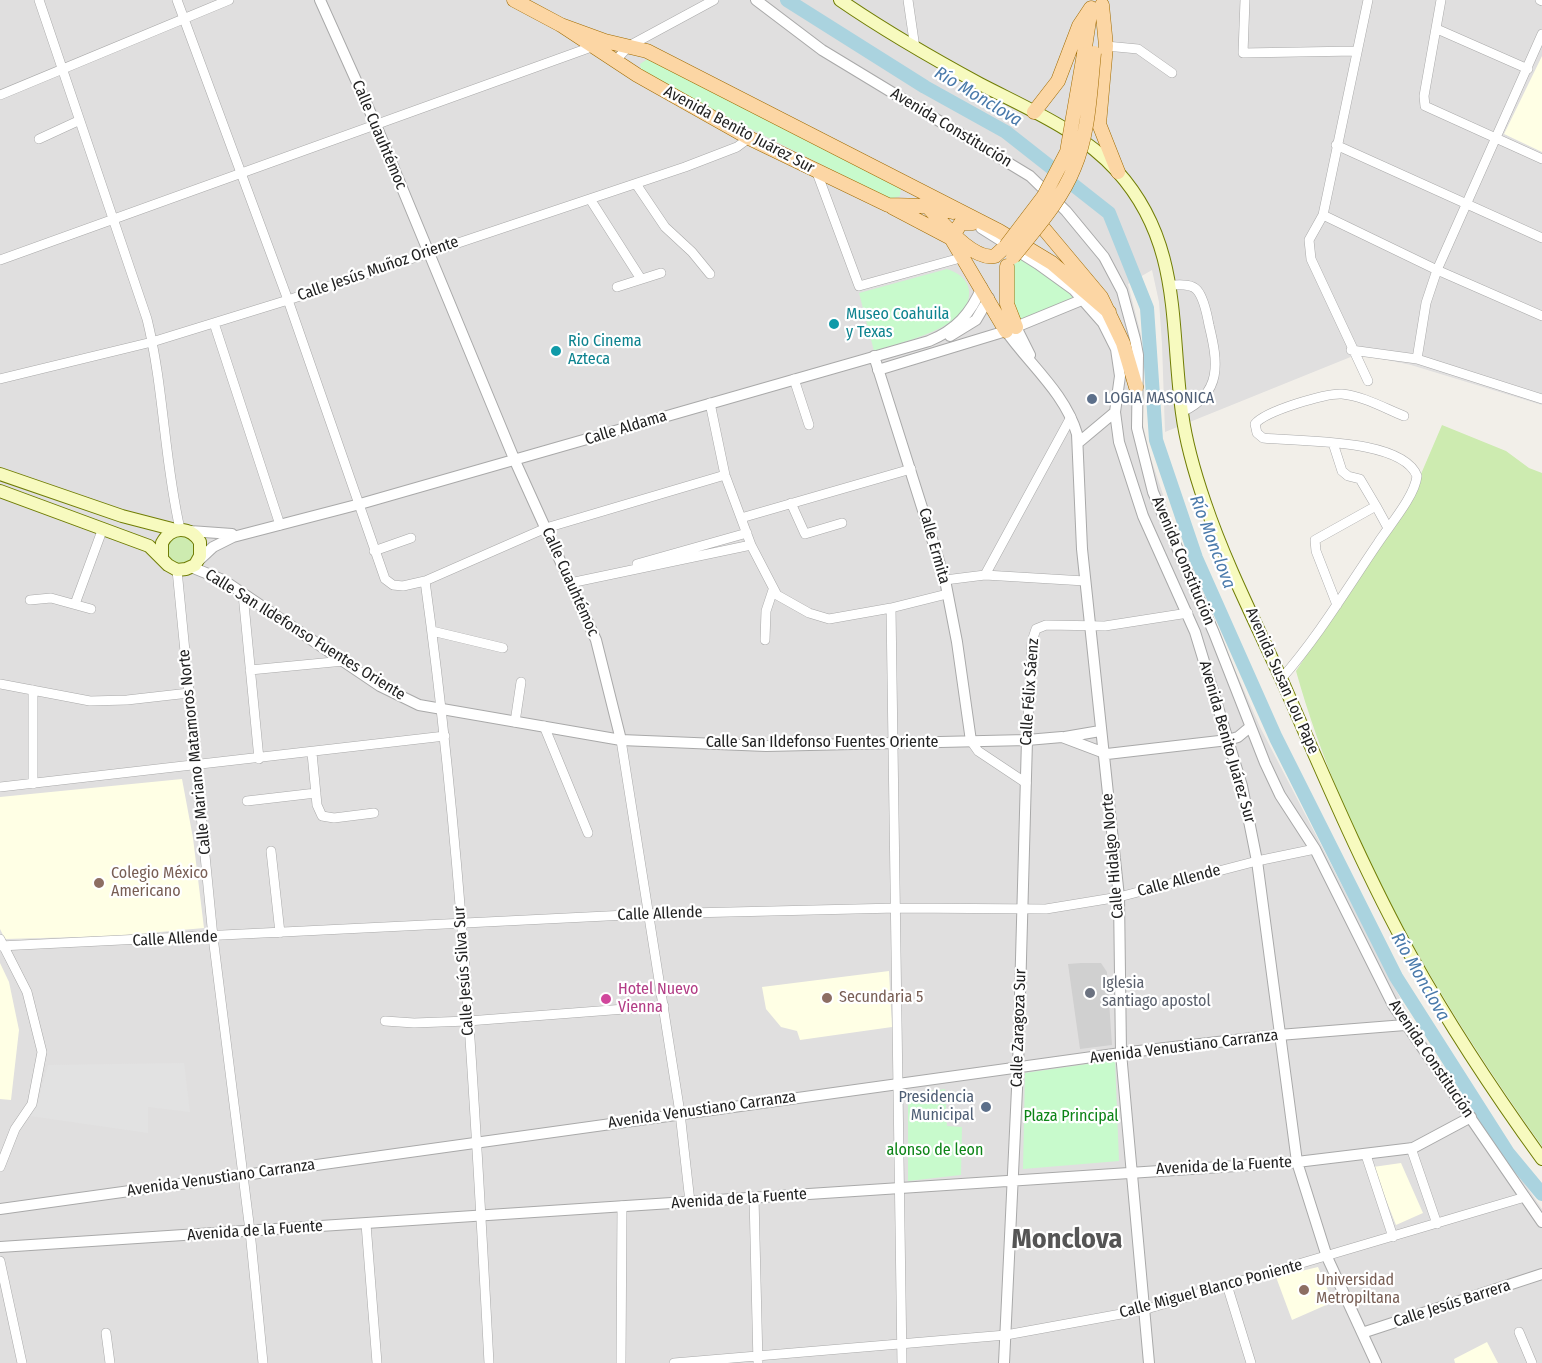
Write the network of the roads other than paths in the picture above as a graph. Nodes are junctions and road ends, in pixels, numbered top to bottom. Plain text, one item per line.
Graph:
1 (39, 0) edge
2 (177, 0) edge
3 (229, 0) edge
4 (320, 0) edge
5 (514, 0) edge
6 (714, 0) edge
7 (756, 0) edge
8 (840, 0) edge
9 (908, 0) edge
10 (1245, 0) edge
11 (1368, 0) edge
12 (1441, 0) edge
13 (1097, 3) edge
14 (183, 18) junction
15 (1437, 29) junction
16 (1542, 34) edge
17 (599, 44) junction
18 (628, 46) junction
19 (915, 48) junction
20 (647, 51) junction
21 (1095, 51) junction
22 (1356, 51) junction
23 (615, 61) junction
24 (63, 69) junction
25 (1528, 69) junction
26 (1172, 74) dead end
27 (637, 75) junction
28 (0, 95) edge
29 (1034, 112) junction
30 (78, 121) junction
31 (376, 125) junction
32 (749, 138) junction
33 (39, 139) dead end
34 (1496, 139) junction
35 (1336, 145) junction
36 (1542, 159) edge
37 (816, 170) junction
38 (1118, 172) junction
39 (239, 174) junction
40 (902, 181) junction
41 (636, 184) junction
42 (590, 199) junction
43 (1466, 203) junction
44 (892, 205) junction
45 (928, 206) junction
46 (1323, 215) junction
47 (113, 218) junction
48 (973, 223) junction
49 (1039, 223) junction
50 (953, 236) junction
51 (1542, 238) edge
52 (427, 252) junction
53 (1008, 256) junction
54 (964, 257) junction
55 (0, 260) edge
56 (1437, 270) junction
57 (661, 273) dead end
58 (710, 274) dead end
59 (641, 279) junction
60 (1170, 285) junction
61 (617, 287) dead end
62 (985, 292) junction
63 (1084, 299) junction
64 (288, 300) junction
65 (1110, 312) junction
66 (1542, 316) edge
67 (976, 321) junction
68 (214, 323) junction
69 (1011, 329) junction
70 (929, 341) junction
71 (152, 342) junction
72 (961, 345) junction
73 (1351, 350) junction
74 (874, 356) junction
75 (1417, 359) junction
76 (879, 370) junction
77 (0, 379) edge
78 (794, 379) junction
79 (1368, 381) dead end
80 (1136, 387) junction
81 (1542, 398) edge
82 (710, 404) junction
83 (1115, 412) junction
84 (1182, 412) junction
85 (1404, 416) dead end
86 (1071, 417) junction
87 (809, 425) dead end
88 (1078, 443) junction
89 (1333, 444) junction
90 (515, 461) junction
91 (911, 469) junction
92 (0, 474) edge
93 (725, 475) junction
94 (0, 491) edge
95 (791, 503) junction
96 (360, 504) junction
97 (1376, 506) junction
98 (741, 518) junction
99 (842, 523) dead end
100 (280, 525) junction
101 (103, 528) junction
102 (546, 528) junction
103 (1388, 528) junction
104 (182, 530) junction
105 (247, 533) junction
106 (747, 533) junction
107 (411, 538) dead end
108 (751, 545) junction
109 (374, 551) junction
110 (162, 557) junction
111 (194, 564) junction
112 (177, 570) junction
113 (618, 571) junction
114 (986, 575) junction
115 (945, 580) junction
116 (425, 581) junction
117 (1085, 581) junction
118 (570, 583) junction
119 (772, 591) junction
120 (243, 594) junction
121 (947, 594) junction
122 (30, 600) dead end
123 (75, 604) junction
124 (1337, 605) junction
125 (891, 608) junction
126 (91, 609) dead end
127 (1188, 613) junction
128 (1089, 626) junction
129 (432, 631) junction
130 (765, 640) dead end
131 (504, 648) dead end
132 (344, 661) junction
133 (250, 670) junction
134 (1281, 679) junction
135 (520, 682) dead end
136 (0, 684) edge
137 (33, 690) junction
138 (189, 693) junction
139 (443, 709) junction
140 (515, 722) junction
141 (544, 726) junction
142 (1250, 727) junction
143 (1100, 731) junction
144 (445, 736) junction
145 (1062, 737) junction
146 (621, 740) junction
147 (1027, 740) junction
148 (1228, 740) junction
149 (971, 741) junction
150 (892, 744) junction
151 (312, 753) junction
152 (1102, 753) junction
153 (259, 759) junction
154 (197, 766) junction
155 (1026, 783) junction
156 (33, 784) junction
157 (0, 787) edge
158 (316, 793) junction
159 (247, 801) dead end
160 (374, 813) dead end
161 (588, 833) dead end
162 (1315, 849) junction
163 (271, 851) dead end
164 (1257, 861) junction
165 (1119, 897) junction
166 (897, 908) junction
167 (1023, 909) junction
168 (648, 914) junction
169 (461, 921) junction
170 (280, 933) junction
171 (213, 937) junction
172 (1, 944) edge
173 (664, 1006) junction
174 (386, 1021) dead end
175 (468, 1021) junction
176 (1405, 1025) junction
177 (1279, 1035) junction
178 (1121, 1053) junction
179 (1018, 1068) junction
180 (900, 1084) junction
181 (680, 1113) junction
182 (1471, 1117) junction
183 (476, 1142) junction
184 (1411, 1148) junction
185 (1366, 1155) junction
186 (1542, 1159) edge
187 (1297, 1162) junction
188 (0, 1167) edge
189 (1130, 1170) junction
190 (243, 1175) junction
191 (1013, 1181) junction
192 (900, 1190) junction
193 (754, 1197) junction
194 (1525, 1197) junction
195 (690, 1202) junction
196 (622, 1206) junction
197 (0, 1209) edge
198 (481, 1216) junction
199 (1542, 1222) edge
200 (366, 1224) junction
201 (1437, 1224) junction
202 (250, 1231) junction
203 (1393, 1237) junction
204 (0, 1247) edge
205 (1327, 1257) junction
206 (0, 1261) edge
207 (1542, 1274) edge
208 (1227, 1285) junction
209 (1143, 1310) junction
210 (1519, 1332) dead end
211 (106, 1333) dead end
212 (1362, 1334) junction
213 (1006, 1335) junction
214 (902, 1343) junction
215 (758, 1359) edge
216 (22, 1363) edge
217 (110, 1363) edge
218 (263, 1363) edge
219 (377, 1363) edge
220 (489, 1363) edge
221 (621, 1363) edge
222 (674, 1363) edge
223 (902, 1363) edge
224 (1004, 1363) edge
225 (1149, 1363) edge
226 (1251, 1363) edge
227 (1376, 1363) edge
228 (1532, 1363) edge

1 - 24 street
2 - 14 street
3 - 14 street
4 - 31 street, Calle Cuauhtémoc
5 - 17 main road, Avenida Benito Juárez Sur
6 - 18 street
7 - 80 street, Avenida Constitución
8 - 19 main road, Avenida Susan Lou Pape
9 - 19 street
10 - 22 street
11 - 22 street
12 - 15 street
13 - 21 main road
13 - 21 main road
13 - 29 main road
14 - 24 street
14 - 39 street
15 - 25 street
15 - 34 street
16 - 25 street
17 - 18 main road, Avenida Benito Juárez Sur
17 - 23 main road, Avenida Benito Juárez Sur
17 - 31 street
18 - 20 main road, Avenida Benito Juárez Sur
18 - 23 street
19 - 29 main road, Avenida Susan Lou Pape
20 - 27 main road
20 - 40 main road, Avenida Benito Juárez Sur
21 - 26 street
21 - 38 main road
21 - 49 main road, bridge
21 - 53 main road, bridge
22 - 35 street
23 - 27 main road, Avenida Benito Juárez Sur
24 - 28 street
24 - 30 street
25 - 34 street
27 - 32 main road, Avenida Benito Juárez Sur
29 - 38 main road, Avenida Susan Lou Pape
30 - 33 street
30 - 47 street
31 - 39 street
31 - 52 street, Calle Cuauhtémoc
32 - 37 main road, Avenida Benito Juárez Sur
32 - 41 street, Calle Jesús Muñoz Oriente
34 - 36 street
34 - 43 street
35 - 43 street
35 - 46 street
37 - 44 main road, Avenida Benito Juárez Sur
37 - 54 street
38 - 60 main road, Avenida Susan Lou Pape
39 - 47 street
39 - 64 street
40 - 44 main road
40 - 45 main road, Avenida Benito Juárez Sur
40 - 65 main road
41 - 42 street, Calle Jesús Muñoz Oriente
41 - 58 street
42 - 52 street, Calle Jesús Muñoz Oriente
42 - 59 street
43 - 51 street
43 - 56 street
44 - 45 main road, Avenida Benito Juárez Sur
44 - 50 main road
45 - 48 main road
45 - 50 main road, Avenida Benito Juárez Sur
46 - 56 street
46 - 73 street
47 - 55 street
47 - 71 street
48 - 50 main road
48 - 63 street, Avenida Benito Juárez Sur
49 - 53 main road, bridge
49 - 65 main road
50 - 53 main road, Avenida Benito Juárez Sur
50 - 54 main road
52 - 64 street, Calle Jesús Muñoz Oriente
52 - 90 street, Calle Cuauhtémoc
53 - 62 main road
53 - 69 main road
54 - 62 main road
56 - 66 street
56 - 75 street
57 - 59 street
59 - 61 street
60 - 84 main road, Avenida Susan Lou Pape
60 - 84 street
62 - 67 street
62 - 69 main road
62 - 70 street, Calle Aldama
63 - 69 street
63 - 83 street, Avenida Benito Juárez Sur
64 - 68 street, Calle Jesús Muñoz Oriente
64 - 96 street
65 - 80 main road
67 - 70 street
67 - 72 street
68 - 71 street, Calle Jesús Muñoz Oriente
68 - 100 street
69 - 72 street
69 - 86 street, Calle Hidalgo Norte
70 - 74 street, Calle Aldama
71 - 77 street, Calle Jesús Muñoz Oriente
71 - 104 street
72 - 76 street
73 - 75 street
73 - 79 street
74 - 76 street, Calle Ermita
74 - 78 street, Calle Aldama
75 - 81 street
76 - 91 street, Calle Ermita
78 - 82 street, Calle Aldama
78 - 87 street
80 - 142 street, Avenida Constitución
82 - 90 street, Calle Aldama
82 - 93 street
83 - 88 street
83 - 127 street, Avenida Benito Juárez Sur
84 - 134 main road, Avenida Susan Lou Pape
85 - 89 street
86 - 88 street, Calle Hidalgo Norte
86 - 114 street
88 - 117 street, Calle Hidalgo Norte
89 - 97 street
89 - 103 street
90 - 96 street, Calle Aldama
90 - 102 street, Calle Cuauhtémoc
91 - 95 street
91 - 115 street, Calle Ermita
92 - 104 main road
93 - 98 street
93 - 102 street
94 - 101 main road
95 - 98 street
95 - 99 street
96 - 100 street, Calle Aldama
96 - 109 street
97 - 103 street
97 - 124 street
98 - 106 street
100 - 105 street, Calle Aldama
101 - 110 main road
101 - 123 street
102 - 116 street
102 - 118 street, Calle Cuauhtémoc
103 - 124 street
104 - 105 street, Calle Aldama
104 - 110 main road
104 - 111 main road
105 - 111 street, Calle Aldama
106 - 108 street
106 - 113 street
107 - 109 street
108 - 113 street
108 - 119 street
109 - 116 street
110 - 112 main road
111 - 112 main road
111 - 120 street, Calle San Ildefonso Fuentes Oriente
112 - 138 street, Calle Mariano Matamoros Norte
113 - 118 street
114 - 115 street
114 - 117 street
115 - 121 street, Calle Ermita
116 - 129 street, Calle Jesús Silva Sur
117 - 128 street, Calle Hidalgo Norte
118 - 146 street, Calle Cuauhtémoc
119 - 125 street
119 - 130 street
120 - 132 street, Calle San Ildefonso Fuentes Oriente
120 - 133 street
121 - 125 street
121 - 149 street, Calle Ermita
122 - 123 street
123 - 126 street
124 - 134 street
125 - 150 street
127 - 128 street, Calle Félix Sáenz
127 - 148 street, Avenida Benito Juárez Sur
128 - 143 street, Calle Hidalgo Norte
128 - 147 street, Calle Félix Sáenz
129 - 131 street
129 - 139 street, Calle Jesús Silva Sur
132 - 133 street
132 - 139 street, Calle San Ildefonso Fuentes Oriente
133 - 153 street
134 - 186 main road, Avenida Susan Lou Pape
135 - 140 street
136 - 137 street
137 - 138 street
137 - 156 street
138 - 154 street, Calle Mariano Matamoros Norte
139 - 140 street, Calle San Ildefonso Fuentes Oriente
139 - 144 street, Calle Jesús Silva Sur
140 - 141 street, Calle San Ildefonso Fuentes Oriente
141 - 146 street, Calle San Ildefonso Fuentes Oriente
141 - 161 street
142 - 148 street, Calle San Ildefonso Fuentes Oriente
142 - 162 street, Avenida Constitución
143 - 145 street, Calle San Ildefonso Fuentes Oriente
143 - 152 street, Calle Hidalgo Norte
144 - 151 street
144 - 169 street, Calle Jesús Silva Sur
145 - 147 street, Calle San Ildefonso Fuentes Oriente
145 - 152 street, Calle San Ildefonso Fuentes Oriente
146 - 150 street, Calle San Ildefonso Fuentes Oriente
146 - 168 street, Calle Cuauhtémoc
147 - 149 street, Calle San Ildefonso Fuentes Oriente
147 - 155 street, Calle Félix Sáenz
148 - 152 street, Calle San Ildefonso Fuentes Oriente
148 - 164 street, Avenida Benito Juárez Sur
149 - 150 street, Calle San Ildefonso Fuentes Oriente
149 - 155 street
150 - 166 street
151 - 153 street
151 - 158 street
152 - 165 street, Calle Hidalgo Norte
153 - 154 street
154 - 156 street
154 - 171 street, Calle Mariano Matamoros Norte
155 - 167 street, Calle Félix Sáenz
156 - 157 street
158 - 159 street
158 - 160 street
162 - 164 street, Calle Allende
162 - 176 street, Avenida Constitución
163 - 170 street
164 - 165 street, Calle Allende
164 - 177 street, Avenida Benito Juárez Sur
165 - 167 street, Calle Allende
165 - 178 street, Calle Hidalgo Norte
166 - 167 street, Calle Allende
166 - 168 street, Calle Allende
166 - 180 street
167 - 179 street, Calle Zaragoza Sur
168 - 169 street, Calle Allende
168 - 173 street, Calle Cuauhtémoc
169 - 170 street, Calle Allende
169 - 175 street, Calle Jesús Silva Sur
170 - 171 street, Calle Allende
171 - 172 street, Calle Allende
171 - 190 street, Calle Mariano Matamoros Norte
172 - 188 street
173 - 175 street
173 - 181 street, Calle Cuauhtémoc
174 - 175 street
175 - 183 street, Calle Jesús Silva Sur
176 - 177 street, Avenida Venustiano Carranza
176 - 182 street, Avenida Constitución
177 - 178 street, Avenida Venustiano Carranza
177 - 187 street, Avenida Benito Juárez Sur
178 - 179 street, Avenida Venustiano Carranza
178 - 189 street, Calle Hidalgo Norte
179 - 180 street, Avenida Venustiano Carranza
179 - 191 street, Calle Zaragoza Sur
180 - 181 street, Avenida Venustiano Carranza
180 - 192 street
181 - 183 street, Avenida Venustiano Carranza
181 - 195 street, Calle Cuauhtémoc
182 - 184 street, Avenida de la Fuente
182 - 194 street, Avenida Constitución
183 - 190 street, Avenida Venustiano Carranza
183 - 198 street, Calle Jesús Silva Sur
184 - 185 street, Avenida de la Fuente
184 - 201 street
185 - 187 street, Avenida de la Fuente
185 - 203 street
187 - 189 street, Avenida de la Fuente
187 - 205 street, Avenida Benito Juárez Sur
189 - 191 street, Avenida de la Fuente
189 - 209 street, Calle Hidalgo Norte
190 - 197 street, Avenida Venustiano Carranza
190 - 202 street, Calle Mariano Matamoros Norte
191 - 192 street, Avenida de la Fuente
191 - 213 street, Calle Zaragoza Sur
192 - 193 street, Avenida de la Fuente
192 - 214 street
193 - 195 street, Avenida de la Fuente
193 - 215 street
194 - 199 street, Avenida Constitución
194 - 201 street, Calle Miguel Blanco Poniente
195 - 196 street, Avenida de la Fuente
196 - 198 street, Avenida de la Fuente
196 - 221 street
198 - 200 street, Avenida de la Fuente
198 - 220 street, Calle Jesús Silva Sur
200 - 202 street, Avenida de la Fuente
200 - 219 street
201 - 203 street, Calle Miguel Blanco Poniente
202 - 204 street, Avenida de la Fuente
202 - 218 street, Calle Mariano Matamoros Norte
203 - 205 street, Calle Miguel Blanco Poniente
205 - 208 street, Calle Miguel Blanco Poniente
205 - 212 street, Avenida Benito Juárez Sur
206 - 216 street
207 - 212 street, Calle Jesús Barrera
208 - 209 street, Calle Miguel Blanco Poniente
208 - 226 street
209 - 213 street, Calle Miguel Blanco Poniente
209 - 225 street, Calle Hidalgo Norte
210 - 228 street
211 - 217 street
212 - 227 street, Avenida Benito Juárez Sur
213 - 214 street, Calle Miguel Blanco Poniente
213 - 224 street, Calle Zaragoza Sur
214 - 215 street, Calle Miguel Blanco Poniente
214 - 223 street
215 - 222 street, Calle Miguel Blanco Poniente

